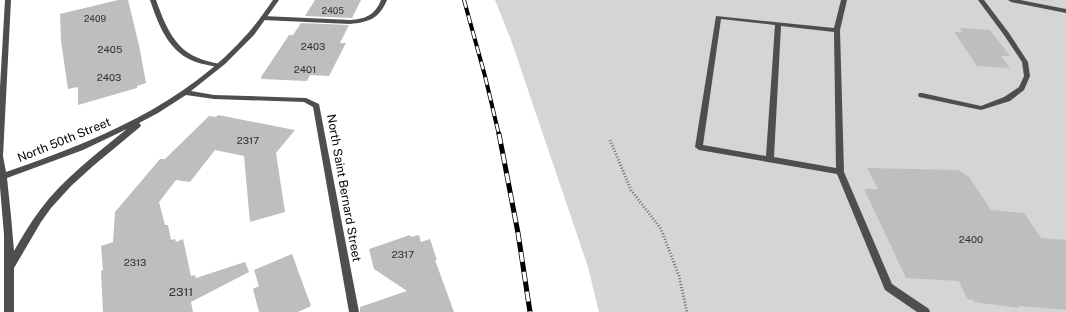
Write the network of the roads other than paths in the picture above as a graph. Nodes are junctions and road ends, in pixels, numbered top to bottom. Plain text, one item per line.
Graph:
1 (8, 0) edge
2 (153, 0) edge
3 (276, 0) edge
4 (384, 0) edge
5 (844, 0) edge
6 (981, 0) edge
7 (1011, 0) edge
8 (1066, 11) edge
9 (263, 18) junction
10 (778, 23) junction
11 (837, 30) junction
12 (218, 65) junction
13 (184, 92) junction
14 (922, 95) dead end
15 (149, 116) junction
16 (0, 157) edge
17 (770, 159) junction
18 (840, 172) junction
19 (2, 176) edge
20 (10, 266) junction
21 (9, 312) edge
22 (354, 312) edge
23 (925, 312) edge

1 - 16 street
2 - 12 street
3 - 9 street, North 50th Street
4 - 9 street
5 - 11 street
6 - 14 street
7 - 8 street
9 - 12 street, North 50th Street
10 - 11 street
10 - 17 street
10 - 17 street
11 - 18 street
12 - 13 street, North 50th Street
13 - 15 street, North 50th Street
13 - 22 street, North Saint Bernard Street
15 - 19 street, North 50th Street
15 - 20 street, North 50th Street
16 - 19 street
17 - 18 street
18 - 23 street
19 - 20 street, North 50th Street
20 - 21 street, North 50th Street

